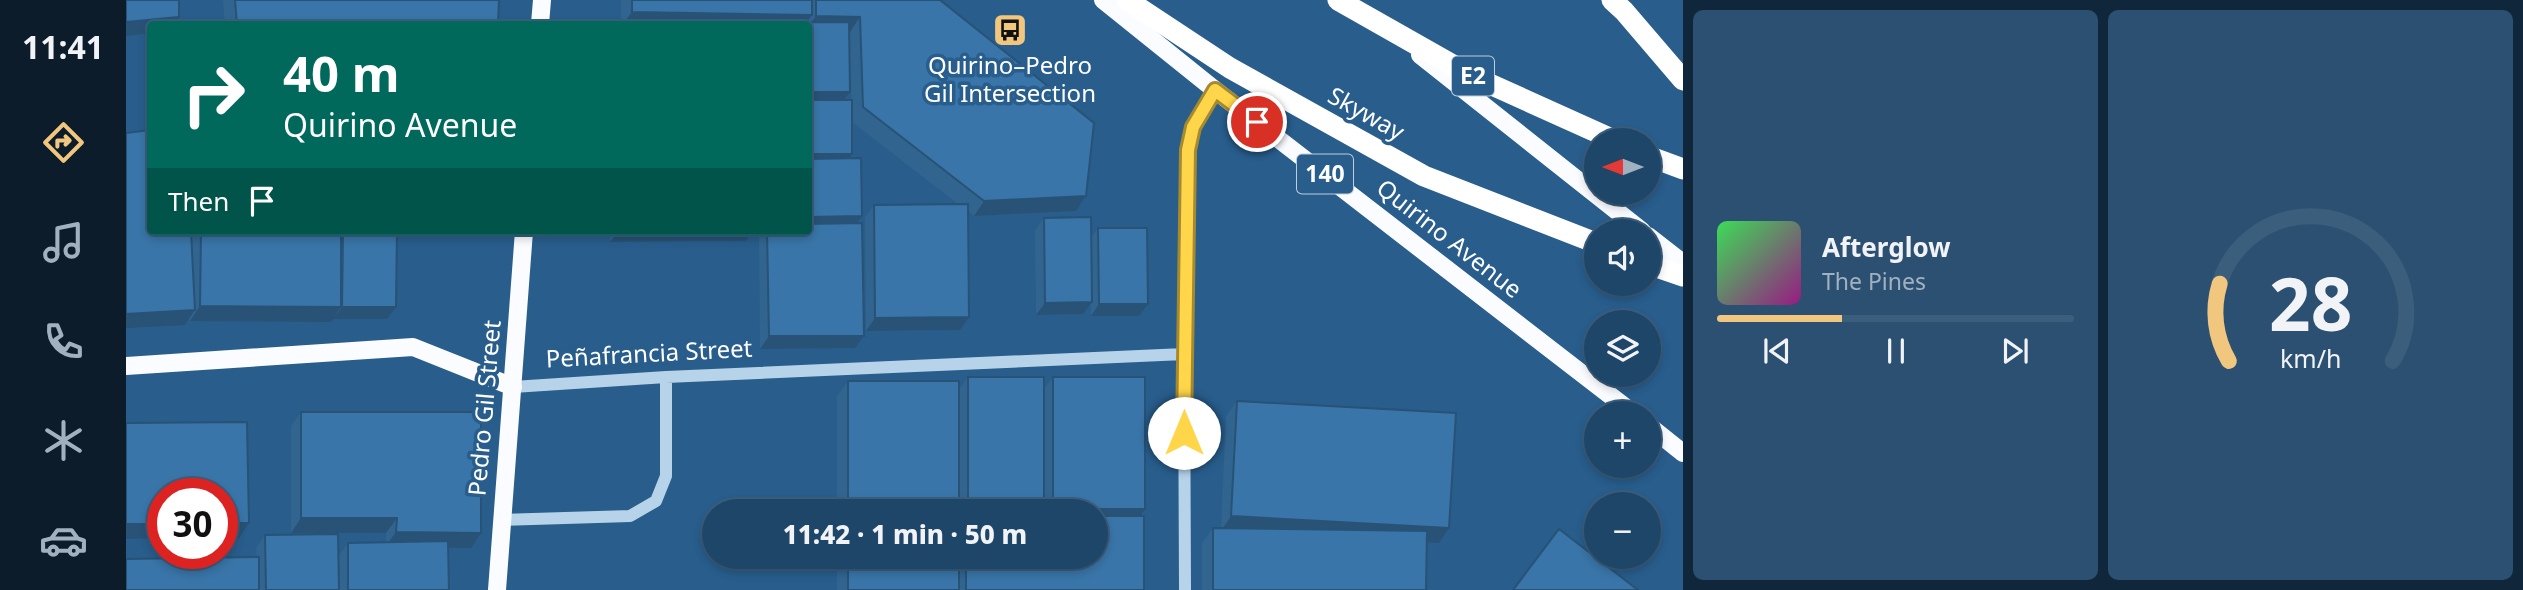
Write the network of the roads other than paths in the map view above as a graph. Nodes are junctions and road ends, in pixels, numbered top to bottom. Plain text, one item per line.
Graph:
1 (542, 0) edge
2 (1102, 0) edge
3 (1127, 0) edge
4 (1338, 0) edge
5 (1351, 0) edge
6 (1612, 0) edge
7 (540, 21) edge
8 (1683, 80) edge
9 (1215, 90) junction
10 (1587, 128) edge
11 (1661, 161) edge
12 (1683, 169) edge
13 (1628, 219) edge
14 (524, 235) edge
15 (1584, 238) edge
16 (1661, 246) edge
17 (1683, 263) edge
18 (1661, 268) edge
19 (1683, 276) edge
20 (1184, 354) junction
21 (126, 366) edge
22 (666, 377) junction
23 (513, 387) junction
24 (1617, 401) edge
25 (1661, 435) edge
26 (1683, 453) edge
27 (500, 520) junction
28 (497, 590) edge
29 (1185, 590) edge

1 - 7 main road
2 - 9 main road, Quirino Avenue / 140
3 - 15 highway, Skyway
4 - 10 highway, E2, bridge
5 - 13 main road
6 - 8 highway
9 - 20 street
9 - 24 main road, Quirino Avenue / 140
11 - 12 highway
14 - 23 main road, Pedro Gil Street
16 - 17 main road
18 - 19 highway
20 - 22 street, Peñafrancia Street
20 - 29 street
21 - 23 main road, Peñafrancia Street
22 - 23 street, Peñafrancia Street
22 - 27 street
23 - 27 main road, Pedro Gil Street
25 - 26 main road
27 - 28 main road, Pedro Gil Street

